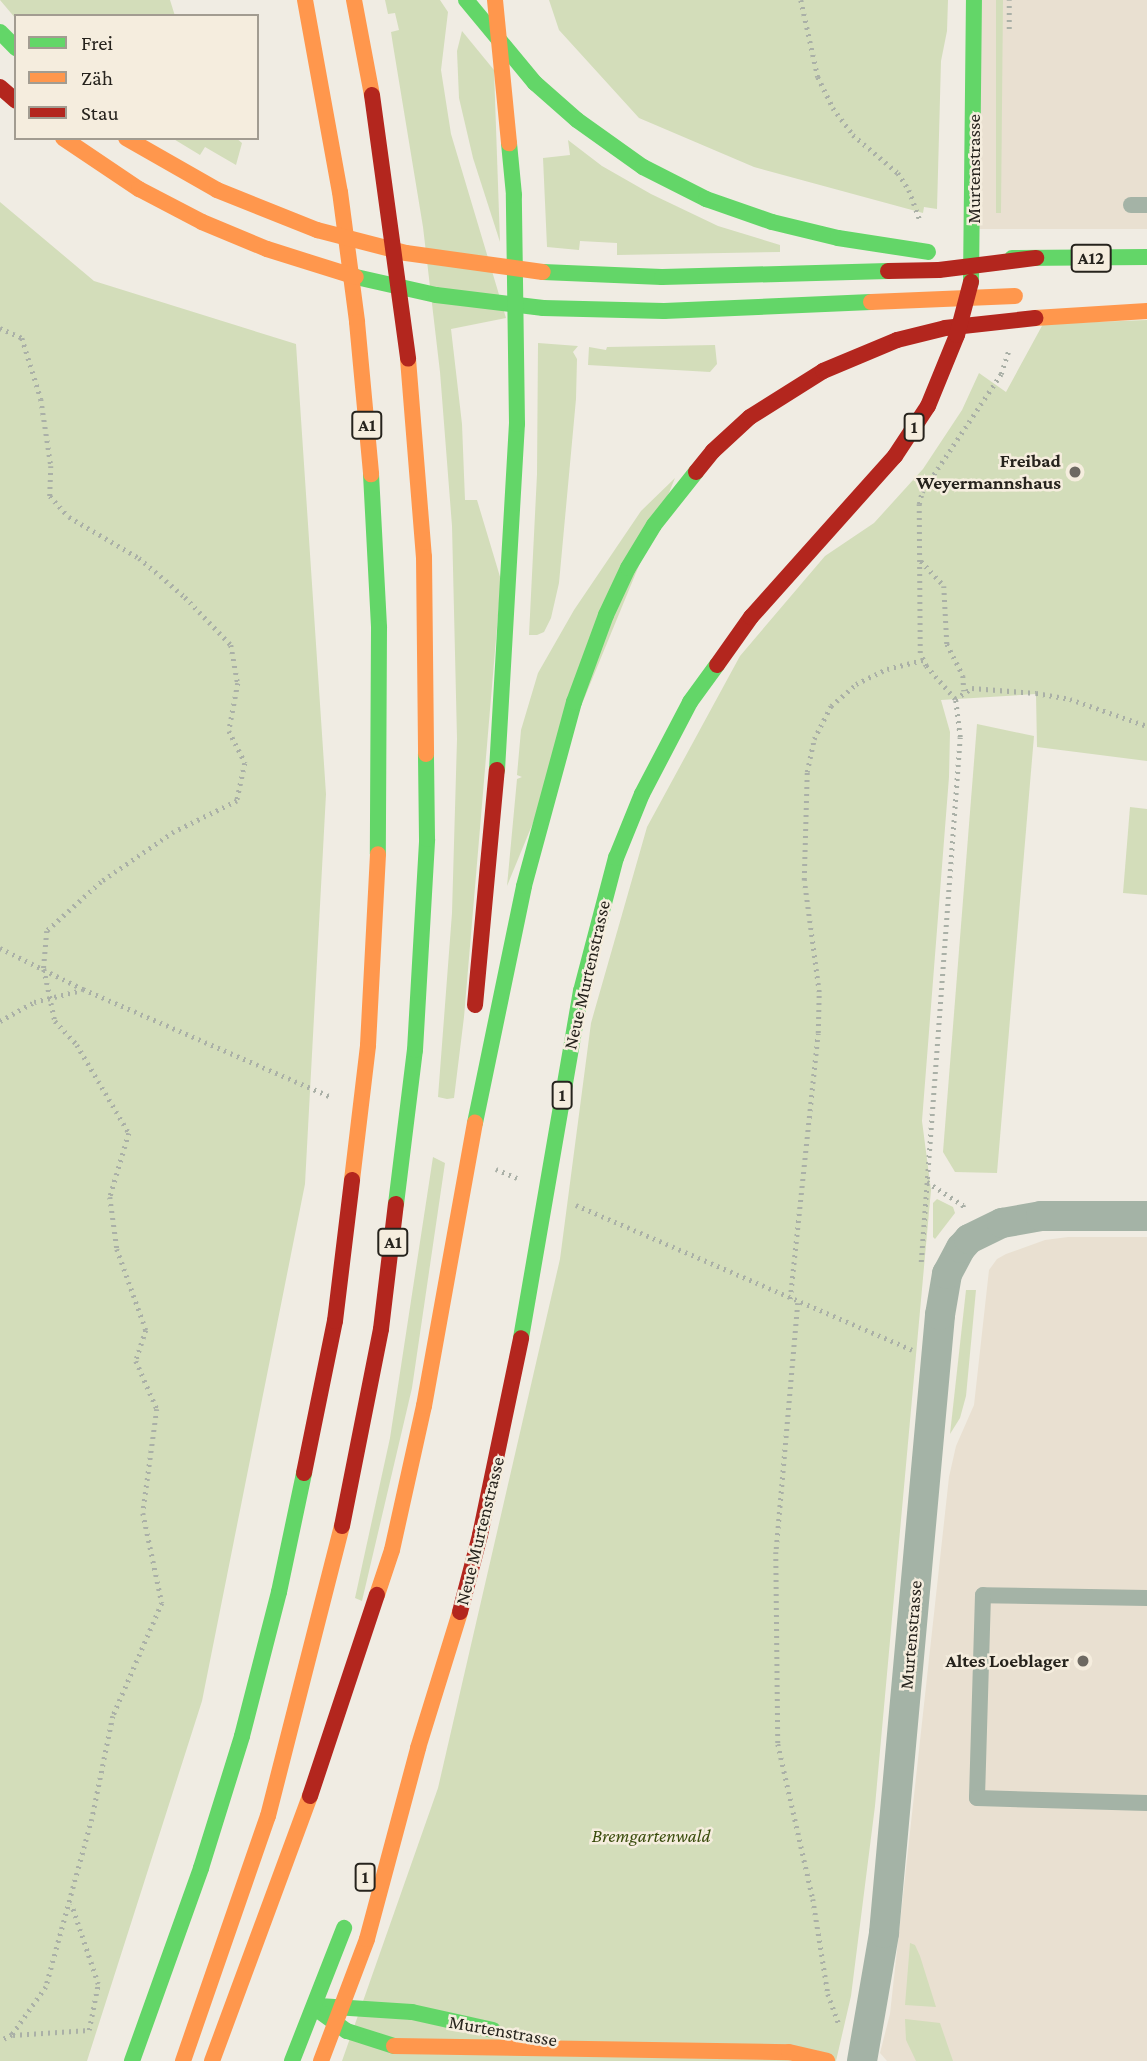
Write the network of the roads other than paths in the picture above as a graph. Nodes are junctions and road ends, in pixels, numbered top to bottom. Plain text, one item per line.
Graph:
1 (354, 0) edge
2 (466, 0) edge
3 (495, 0) edge
4 (974, 0) edge
5 (304, 5) edge
6 (0, 32) edge
7 (14, 46) edge
8 (0, 87) edge
9 (14, 99) edge
10 (66, 140) edge
11 (129, 140) edge
12 (1147, 257) edge
13 (1036, 258) junction
14 (1147, 268) edge
15 (973, 272) junction
16 (1038, 295) dead end
17 (1147, 311) edge
18 (957, 335) joint
19 (474, 1018) dead end
20 (464, 1095) dead end
21 (1147, 1216) edge
22 (442, 1296) junction
23 (1147, 1598) edge
24 (418, 1748) junction
25 (1147, 1803) edge
26 (371, 1862) dead end
27 (350, 1913) dead end
28 (367, 1939) junction
29 (376, 1964) dead end
30 (394, 1993) dead end
31 (313, 2006) junction
32 (342, 2007) junction
33 (412, 2012) junction
34 (336, 2023) junction
35 (394, 2046) junction
36 (595, 2047) junction
37 (372, 2057) dead end
38 (132, 2061) edge
39 (183, 2061) edge
40 (212, 2061) edge
41 (292, 2061) edge
42 (321, 2061) edge
43 (827, 2061) edge
44 (862, 2061) edge

1 - 39 main road, A1
2 - 13 main road
3 - 19 main road
4 - 15 main road, Murtenstrasse / 1
5 - 38 main road, A1
6 - 7 main road
8 - 9 main road
10 - 16 main road
11 - 13 main road
12 - 13 main road, A12
14 - 15 lane
15 - 18 main road, Murtenstrasse / 1
17 - 22 main road
18 - 24 main road, Neue Murtenstrasse / 1
20 - 22 main road
21 - 44 street, Murtenstrasse
22 - 40 main road
23 - 25 lane
24 - 26 main road, Neue Murtenstrasse / 1
24 - 28 main road, Neue Murtenstrasse / 1
27 - 31 main road, 1
28 - 29 main road
28 - 32 main road, Neue Murtenstrasse / 1
30 - 33 main road
31 - 32 main road, Murtenstrasse
31 - 34 main road
31 - 41 main road, 1
32 - 33 main road, Murtenstrasse
32 - 34 main road, Neue Murtenstrasse / 1
33 - 36 main road, Murtenstrasse
34 - 35 main road
34 - 42 main road, Neue Murtenstrasse / 1
35 - 36 main road, Murtenstrasse
35 - 37 main road
36 - 43 main road, Murtenstrasse

